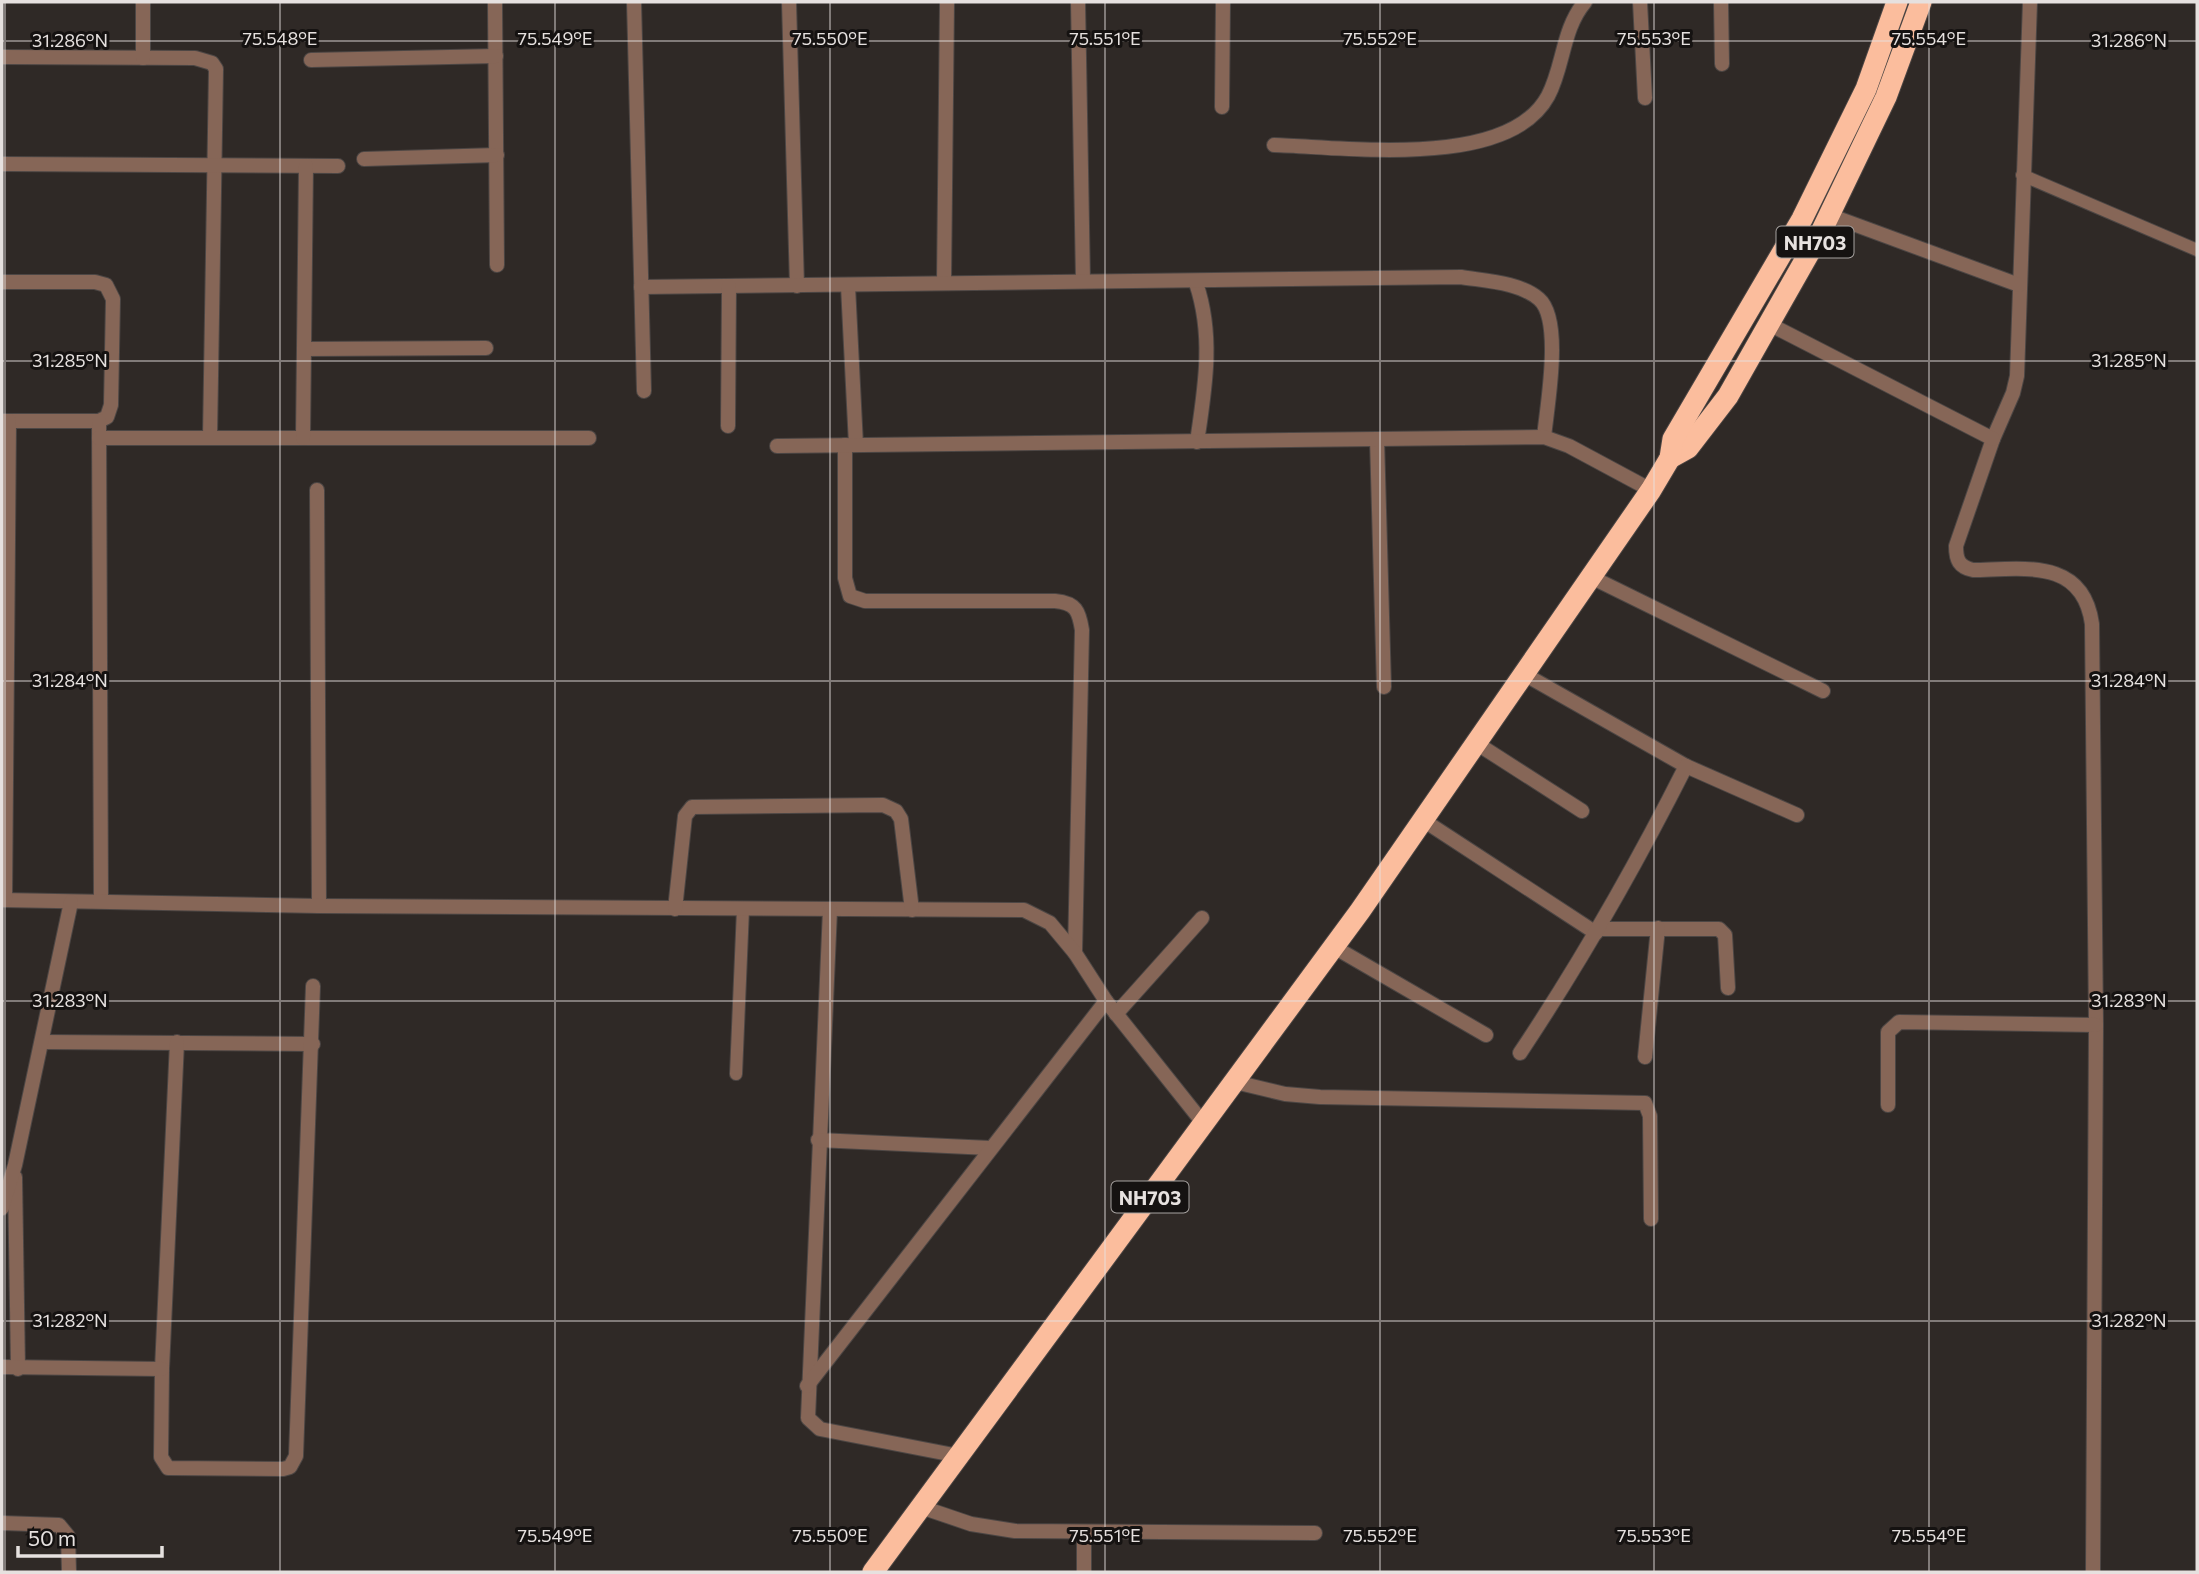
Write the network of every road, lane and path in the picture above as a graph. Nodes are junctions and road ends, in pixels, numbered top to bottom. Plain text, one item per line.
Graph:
1 (144, 2) edge
2 (495, 2) edge
3 (635, 2) edge
4 (789, 2) edge
5 (947, 2) edge
6 (1078, 2) edge
7 (1223, 2) edge
8 (1585, 2) edge
9 (1640, 2) edge
10 (1721, 2) edge
11 (1897, 2) edge
12 (1921, 2) edge
13 (2030, 2) edge
14 (496, 56) junction
15 (2, 57) edge
16 (143, 58) junction
17 (311, 60) dead end
18 (1722, 64) dead end
19 (1645, 98) dead end
20 (1222, 107) dead end
21 (1274, 145) dead end
22 (497, 155) junction
23 (364, 159) dead end
24 (2, 164) edge
25 (217, 166) junction
26 (306, 166) junction
27 (338, 166) dead end
28 (2022, 175) junction
29 (1829, 215) junction
30 (2197, 250) edge
31 (497, 265) dead end
32 (1083, 281) junction
33 (2, 282) edge
34 (944, 283) junction
35 (1196, 283) junction
36 (2019, 285) junction
37 (729, 286) junction
38 (797, 286) junction
39 (848, 286) junction
40 (641, 287) junction
41 (1769, 324) junction
42 (486, 348) dead end
43 (304, 349) junction
44 (645, 391) dead end
45 (5, 421) edge
46 (100, 421) junction
47 (728, 426) dead end
48 (100, 438) junction
49 (210, 438) junction
50 (303, 438) junction
51 (589, 438) dead end
52 (1544, 438) junction
53 (1377, 439) junction
54 (1993, 439) junction
55 (1197, 442) junction
56 (777, 446) dead end
57 (850, 446) junction
58 (1670, 458) junction
59 (317, 490) dead end
60 (1651, 490) junction
61 (1591, 577) junction
62 (1524, 674) junction
63 (1384, 687) dead end
64 (1824, 691) dead end
65 (1476, 743) junction
66 (1686, 766) junction
67 (1582, 811) dead end
68 (1797, 815) dead end
69 (1423, 820) junction
70 (4, 900) edge
71 (101, 901) junction
72 (71, 902) junction
73 (318, 906) junction
74 (675, 909) junction
75 (743, 909) junction
76 (830, 910) junction
77 (912, 911) junction
78 (1202, 918) dead end
79 (1658, 928) junction
80 (1598, 931) junction
81 (1334, 947) junction
82 (1075, 953) junction
83 (313, 986) dead end
84 (1728, 988) dead end
85 (1106, 1001) junction
86 (1116, 1014) junction
87 (2096, 1025) junction
88 (1486, 1035) dead end
89 (43, 1042) junction
90 (177, 1042) junction
91 (313, 1044) junction
92 (1520, 1053) dead end
93 (1645, 1057) dead end
94 (736, 1074) dead end
95 (1235, 1082) junction
96 (1888, 1105) dead end
97 (1204, 1124) junction
98 (818, 1140) junction
99 (990, 1148) junction
100 (15, 1165) junction
101 (2, 1208) edge
102 (1651, 1219) dead end
103 (2, 1367) edge
104 (18, 1369) junction
105 (162, 1369) junction
106 (807, 1386) junction
107 (959, 1456) junction
108 (921, 1507) junction
109 (2, 1523) edge
110 (1084, 1532) junction
111 (1315, 1533) dead end
112 (69, 1572) edge
113 (873, 1572) edge
114 (1084, 1572) edge
115 (2093, 1572) edge

1 - 16 street
2 - 14 street
3 - 40 street
4 - 38 street
5 - 34 street
6 - 32 street
7 - 20 street
8 - 21 street
9 - 19 street
10 - 18 street
11 - 58 highway, NH703
12 - 29 highway, NH703
13 - 28 street
14 - 17 street
14 - 22 street
15 - 16 street
16 - 25 street
22 - 23 street
22 - 31 street
24 - 25 street
25 - 26 street
25 - 49 street
26 - 27 street
26 - 43 street
28 - 30 lane
28 - 36 street
29 - 36 street
29 - 41 highway, NH703
32 - 34 street
32 - 35 street
33 - 46 street
34 - 39 street
35 - 52 street
35 - 55 street
36 - 54 street
37 - 38 street
37 - 40 street
37 - 47 street
38 - 39 street
39 - 57 street
40 - 44 street
41 - 54 street
41 - 58 highway, NH703
42 - 43 street
43 - 50 street
45 - 46 street
45 - 70 street
46 - 48 street
48 - 49 street
48 - 71 street
49 - 50 street
50 - 51 street
52 - 53 street
52 - 60 street
53 - 55 street
53 - 63 street
54 - 87 street
55 - 57 street
56 - 57 street
57 - 82 street
58 - 60 highway, NH703
59 - 73 street
60 - 61 highway, NH703
61 - 62 highway, NH703
61 - 64 street
62 - 65 highway, NH703
62 - 66 street
65 - 67 street
65 - 69 highway, NH703
66 - 68 street
66 - 80 street
69 - 80 street
69 - 81 highway, NH703
70 - 72 street
71 - 72 street
71 - 73 street
72 - 89 street
73 - 74 street
74 - 75 street
74 - 77 street
75 - 76 street
75 - 94 lane
76 - 77 street
76 - 98 street
77 - 82 street
78 - 86 street
79 - 80 street
79 - 84 street
79 - 93 street
80 - 92 street
81 - 88 street
81 - 95 highway, NH703
82 - 85 street
83 - 91 street
85 - 86 street
85 - 99 street
86 - 97 street
87 - 96 street
87 - 115 street
89 - 90 street
89 - 100 street
90 - 91 street
90 - 105 street
91 - 105 street
95 - 97 highway, NH703
95 - 102 street
97 - 107 highway, NH703
98 - 99 street
98 - 106 street
99 - 106 street
100 - 101 street
100 - 104 street
103 - 104 street
104 - 105 street
106 - 107 street
107 - 108 highway, NH703
108 - 110 street
108 - 113 highway, NH703
109 - 112 street
110 - 111 street
110 - 114 street

